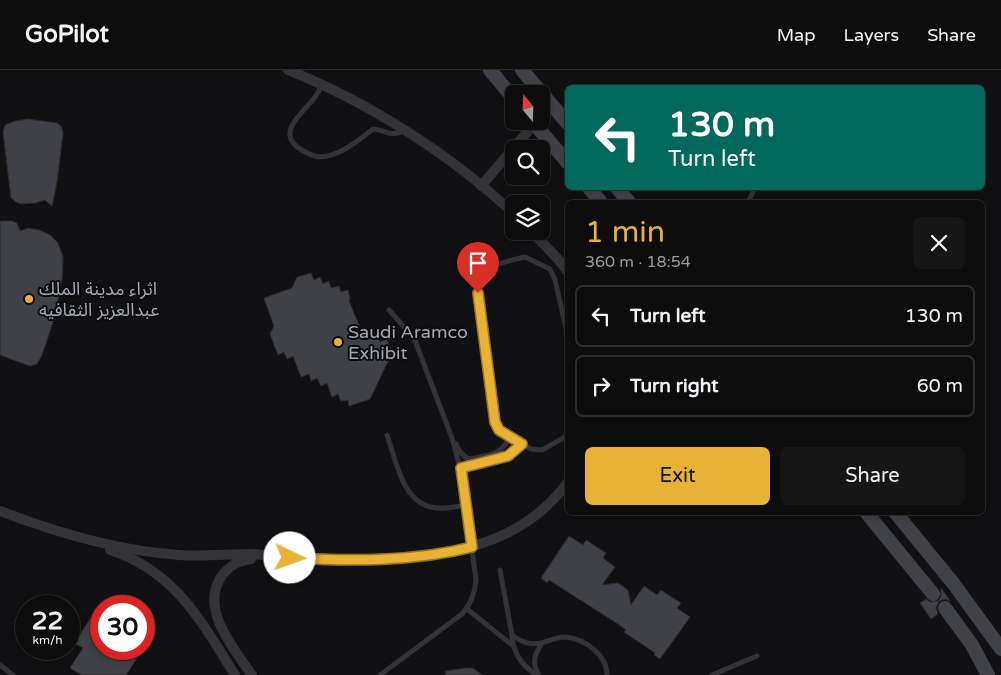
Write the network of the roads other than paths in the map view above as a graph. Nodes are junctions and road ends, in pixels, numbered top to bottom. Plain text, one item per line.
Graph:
1 (288, 70) edge
2 (490, 70) edge
3 (522, 70) edge
4 (321, 84) junction
5 (505, 88) edge
6 (565, 120) edge
7 (405, 130) junction
8 (526, 130) edge
9 (540, 130) edge
10 (565, 159) edge
11 (481, 186) junction
12 (590, 190) edge
13 (619, 190) edge
14 (599, 200) edge
15 (627, 200) edge
16 (505, 206) edge
17 (540, 240) edge
18 (565, 268) edge
19 (390, 310) dead end
20 (565, 324) edge
21 (387, 435) dead end
22 (565, 437) edge
23 (452, 438) junction
24 (510, 438) junction
25 (522, 444) junction
26 (461, 468) junction
27 (565, 486) edge
28 (466, 505) junction
29 (0, 511) edge
30 (868, 515) edge
31 (897, 515) edge
32 (84, 538) junction
33 (472, 547) junction
34 (271, 556) junction
35 (500, 570) dead end
36 (933, 594) dead end
37 (945, 608) dead end
38 (467, 609) junction
39 (512, 635) junction
40 (542, 643) junction
41 (512, 645) junction
42 (1001, 650) edge
43 (757, 656) dead end
44 (0, 665) edge
45 (13, 675) edge
46 (235, 675) edge
47 (252, 675) edge
48 (380, 675) edge
49 (538, 675) edge
50 (607, 675) edge
51 (712, 675) edge
52 (988, 675) edge

1 - 4 street
2 - 5 main road
3 - 6 main road
4 - 7 street
4 - 7 lane
7 - 11 street
8 - 11 street
9 - 10 main road
11 - 16 street
12 - 14 main road
13 - 15 main road
17 - 18 street
19 - 23 lane
20 - 24 lane
21 - 28 lane
22 - 25 lane
23 - 24 lane
23 - 26 lane
24 - 25 lane
25 - 26 lane
26 - 28 lane
27 - 33 street
28 - 33 lane
29 - 32 street
30 - 36 main road
31 - 42 main road
32 - 34 street
32 - 46 street
33 - 34 street
33 - 38 lane
34 - 47 street
35 - 39 lane
37 - 52 main road
38 - 41 lane
38 - 48 lane
39 - 40 lane
39 - 41 lane
40 - 49 lane
40 - 50 lane
41 - 49 lane
43 - 51 lane
44 - 45 lane

